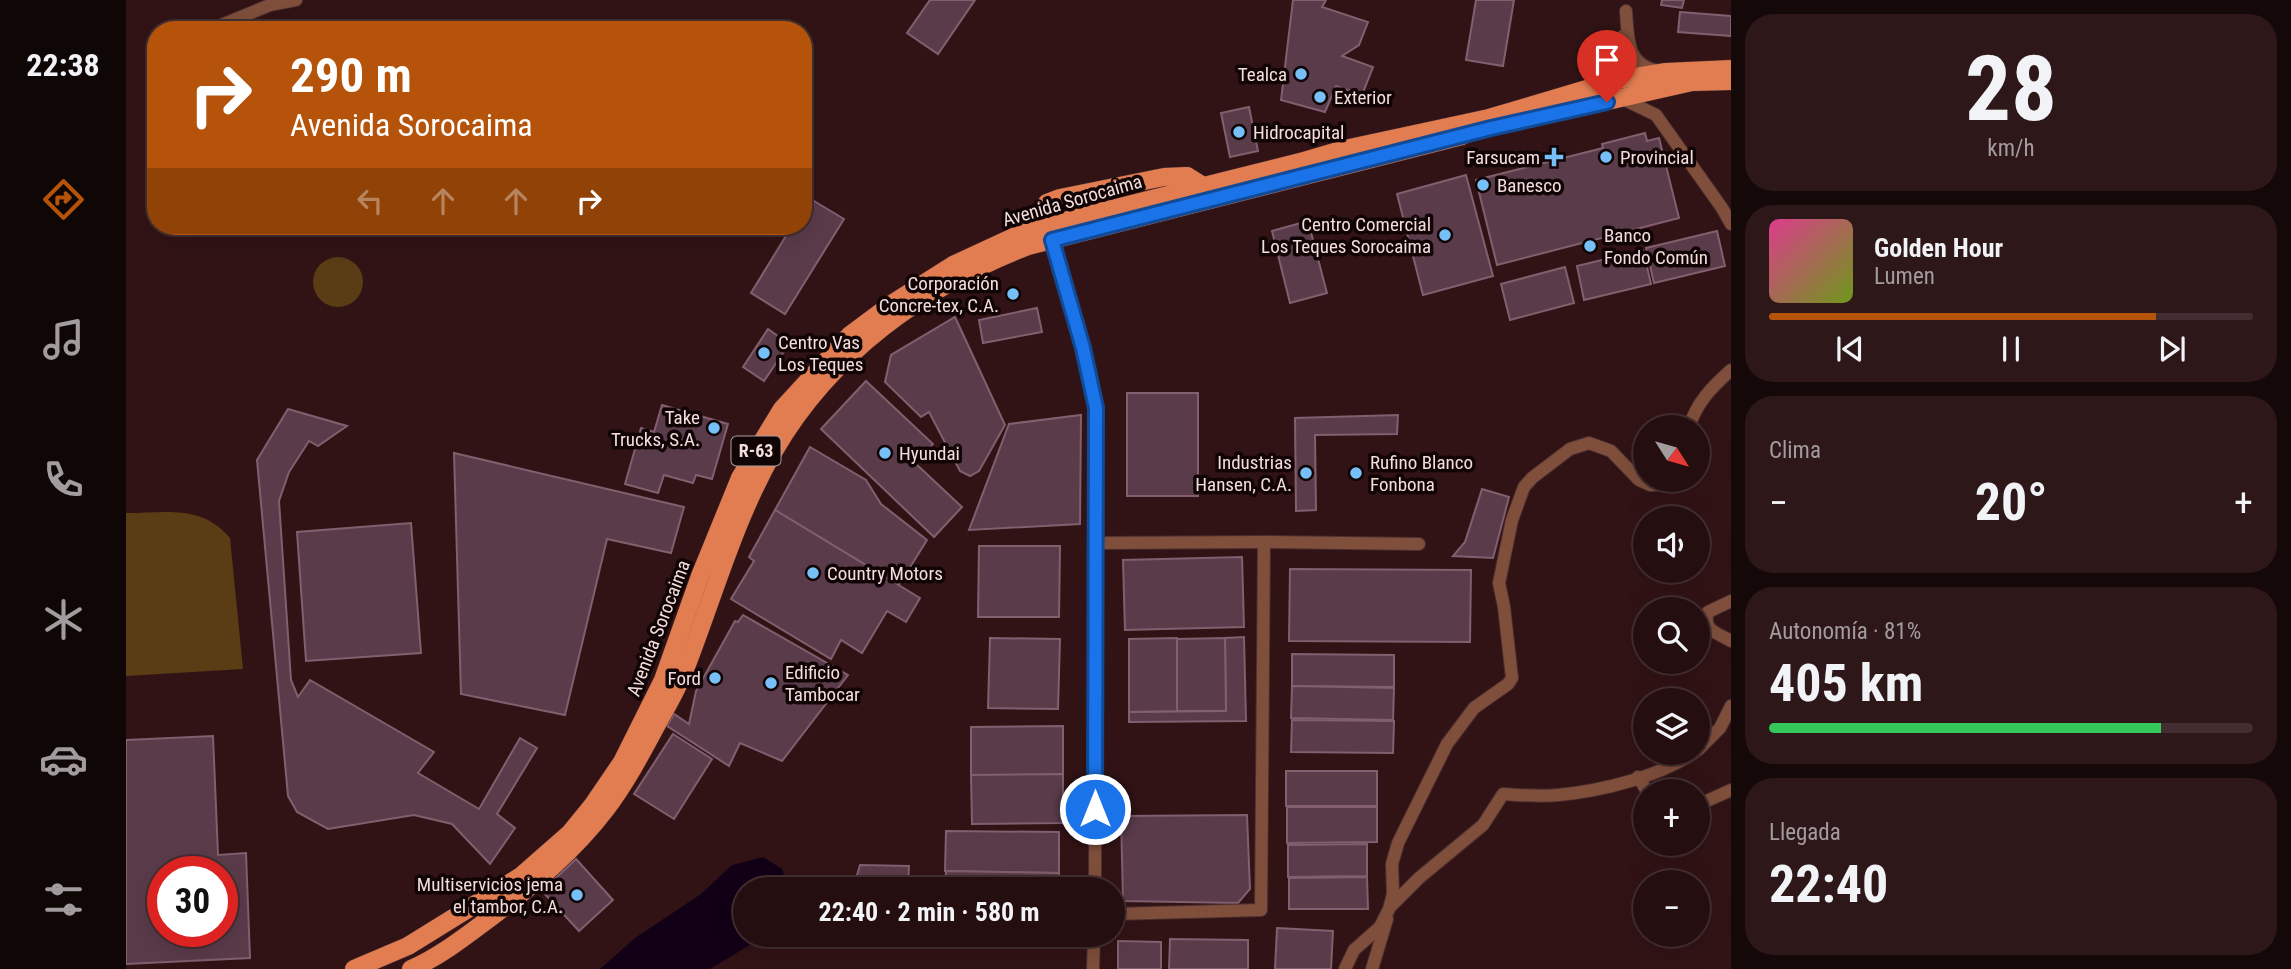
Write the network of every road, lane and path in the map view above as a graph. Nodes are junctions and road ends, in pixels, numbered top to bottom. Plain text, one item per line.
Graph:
1 (296, 0) edge
2 (1627, 6) edge
3 (231, 21) edge
4 (1731, 69) edge
5 (1666, 72) junction
6 (1617, 80) junction
7 (1731, 81) edge
8 (1660, 90) junction
9 (1623, 99) junction
10 (1656, 115) junction
11 (1731, 224) edge
12 (1050, 233) junction
13 (1731, 370) edge
14 (1693, 415) edge
15 (1633, 474) edge
16 (1264, 542) junction
17 (1097, 543) junction
18 (1419, 544) dead end
19 (1731, 601) edge
20 (1731, 641) edge
21 (1731, 706) edge
22 (1710, 738) edge
23 (627, 765) junction
24 (1670, 765) edge
25 (1638, 777) joint
26 (1731, 790) edge
27 (1710, 800) edge
28 (1095, 877) edge
29 (1390, 908) junction
30 (1125, 914) edge
31 (1094, 947) edge
32 (354, 969) edge
33 (411, 969) edge
34 (1093, 969) edge
35 (1345, 969) edge
36 (1373, 969) edge

1 - 3 street
2 - 5 street
2 - 6 street
4 - 5 main road
5 - 6 main road
6 - 12 main road
7 - 8 main road, Avenida Sorocaima / R-63
8 - 9 main road, Avenida Sorocaima / R-63
8 - 10 street
9 - 10 street
9 - 12 main road, Avenida Sorocaima / R-63
10 - 11 street
12 - 17 street
12 - 23 main road, Avenida Sorocaima / R-63
13 - 14 street
15 - 29 street
16 - 17 street
16 - 18 street
16 - 30 street
17 - 28 street
19 - 20 street
21 - 22 street
23 - 32 main road, Avenida Sorocaima / R-63
23 - 33 main road, Avenida Sorocaima / R-63
24 - 25 street
25 - 29 street
26 - 27 street
29 - 35 street
29 - 36 street
31 - 34 street

